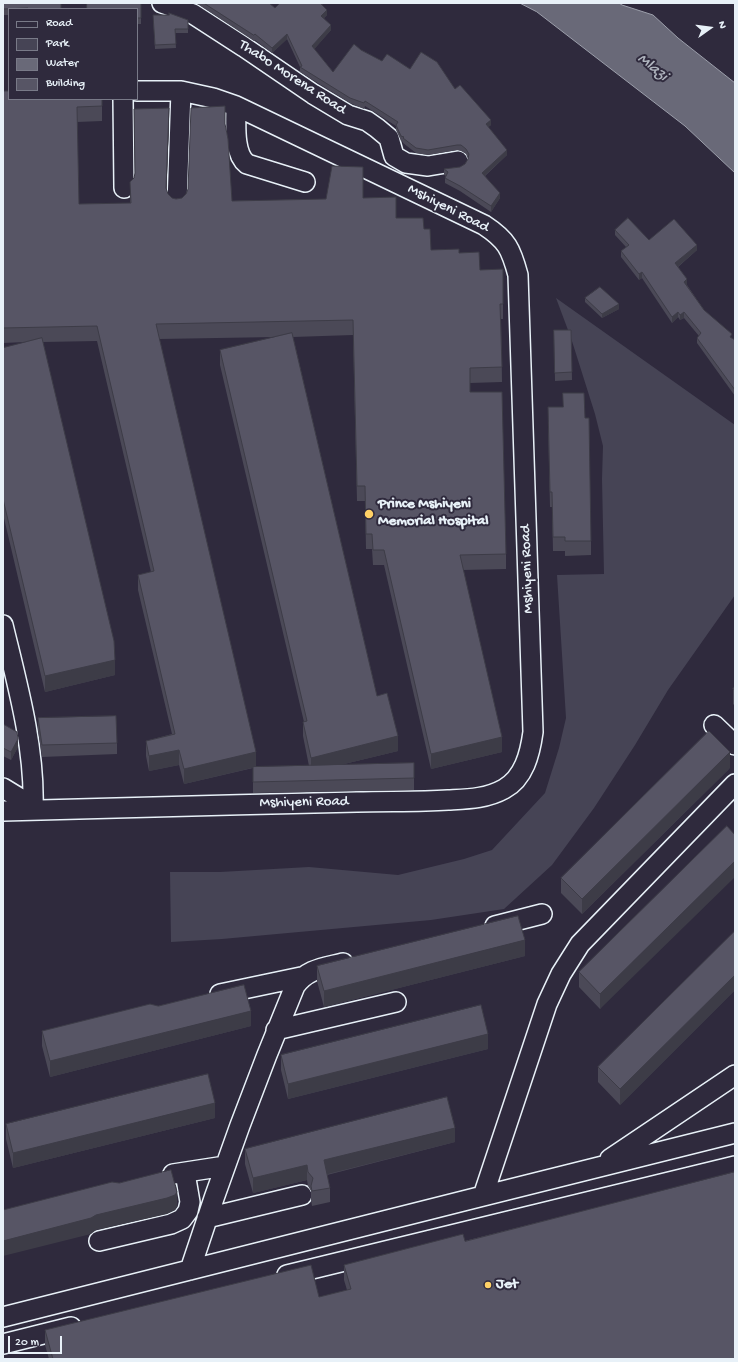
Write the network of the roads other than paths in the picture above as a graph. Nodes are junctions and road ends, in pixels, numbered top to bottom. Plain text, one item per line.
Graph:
1 (162, 3) edge
2 (138, 91) edge
3 (181, 91) junction
4 (123, 100) edge
5 (236, 106) junction
6 (458, 161) dead end
7 (305, 182) dead end
8 (124, 188) dead end
9 (177, 203) edge
10 (3, 625) edge
11 (714, 725) dead end
12 (735, 745) edge
13 (735, 784) edge
14 (3, 788) edge
15 (36, 808) junction
16 (3, 811) edge
17 (542, 914) dead end
18 (482, 929) edge
19 (361, 958) edge
20 (301, 977) junction
21 (206, 998) edge
22 (396, 1002) dead end
23 (276, 1030) junction
24 (735, 1075) edge
25 (735, 1133) edge
26 (225, 1166) junction
27 (735, 1166) edge
28 (599, 1167) junction
29 (185, 1173) junction
30 (153, 1178) edge
31 (302, 1195) dead end
32 (483, 1196) junction
33 (206, 1218) junction
34 (99, 1241) dead end
35 (190, 1270) junction
36 (273, 1278) edge
37 (3, 1317) edge
38 (88, 1323) edge
39 (3, 1344) edge

1 - 6 street, Thabo Morena Road
2 - 3 street, Mshiyeni Road
3 - 5 street, Mshiyeni Road
3 - 9 street
4 - 8 street
5 - 7 street
5 - 15 street, Mshiyeni Road
10 - 15 street
11 - 12 street
13 - 32 street
14 - 15 street
15 - 16 street, Mshiyeni Road
17 - 18 street
19 - 20 street
20 - 21 street
20 - 23 street
22 - 23 street
23 - 26 street
24 - 28 street
25 - 28 street
26 - 29 street
26 - 33 street
27 - 36 street
28 - 32 street
29 - 30 street
29 - 34 street
31 - 33 street
32 - 35 street
33 - 35 street
35 - 37 street
38 - 39 street

